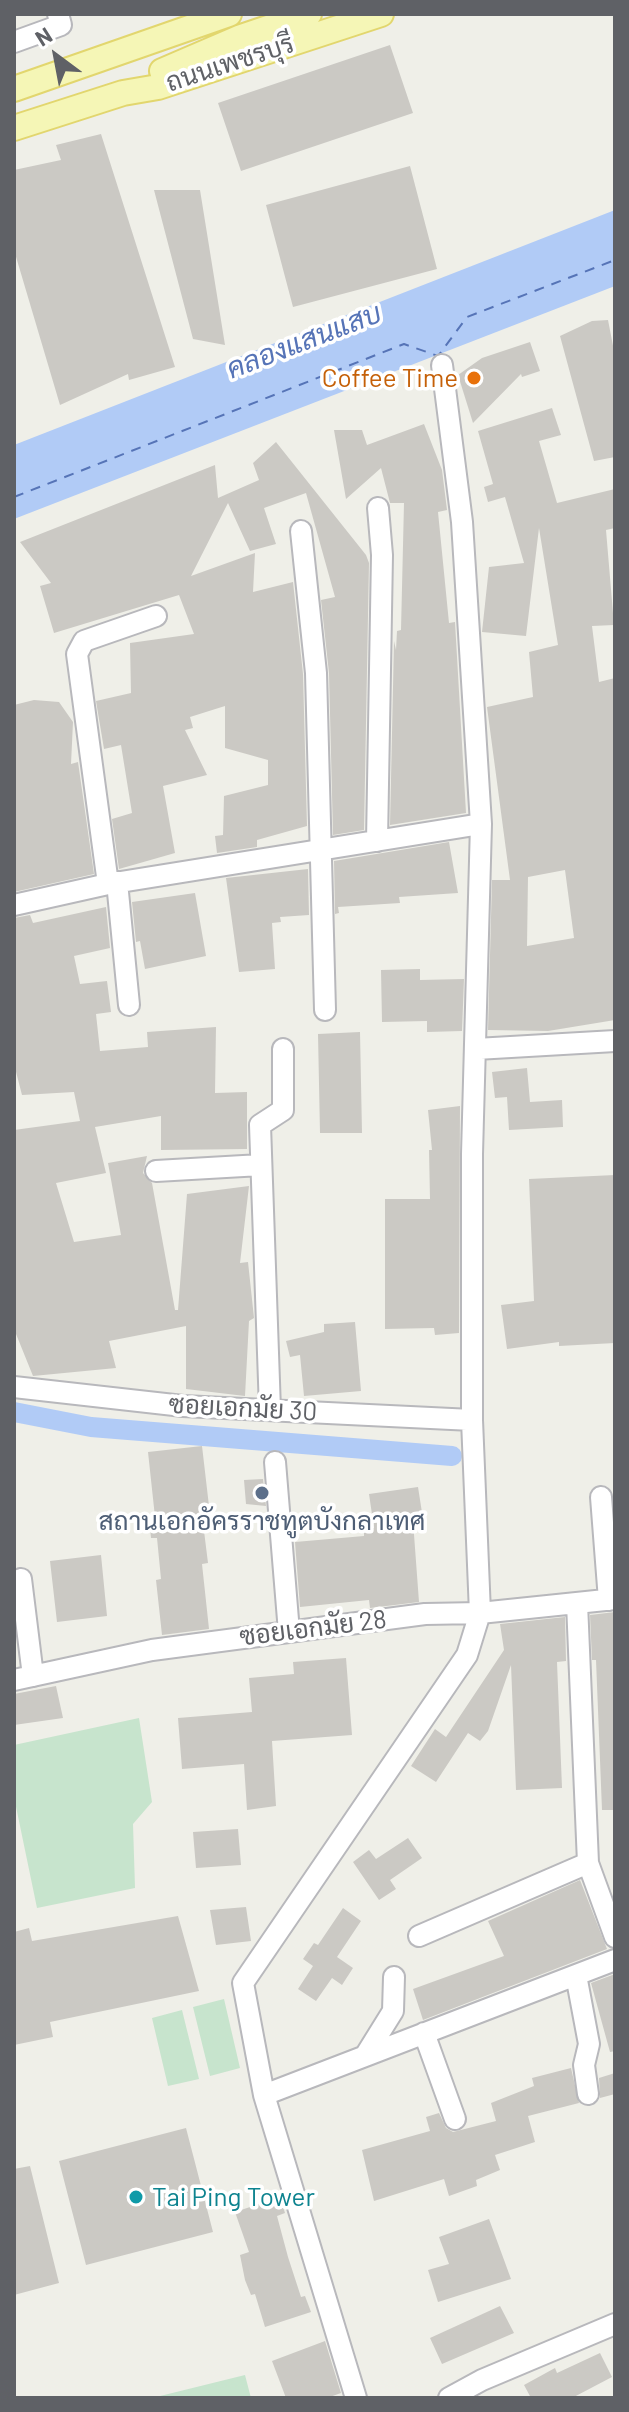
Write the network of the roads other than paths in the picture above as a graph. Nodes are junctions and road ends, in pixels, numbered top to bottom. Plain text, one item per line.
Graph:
1 (58, 14) edge
2 (229, 14) edge
3 (309, 14) edge
4 (381, 14) edge
5 (14, 42) edge
6 (14, 89) edge
7 (123, 93) junction
8 (14, 128) edge
9 (442, 365) dead end
10 (378, 508) dead end
11 (301, 531) dead end
12 (156, 616) dead end
13 (481, 824) junction
14 (377, 841) junction
15 (323, 851) junction
16 (113, 883) junction
17 (14, 905) edge
18 (129, 1005) dead end
19 (325, 1010) dead end
20 (615, 1041) edge
21 (283, 1049) dead end
22 (476, 1049) junction
23 (261, 1165) junction
24 (156, 1171) dead end
25 (14, 1387) edge
26 (270, 1410) junction
27 (472, 1420) junction
28 (275, 1462) dead end
29 (601, 1497) dead end
30 (21, 1579) dead end
31 (612, 1600) edge
32 (577, 1603) junction
33 (480, 1613) junction
34 (289, 1632) junction
35 (24, 1678) edge
36 (588, 1863) junction
37 (419, 1936) dead end
38 (615, 1937) edge
39 (615, 1960) edge
40 (576, 1975) junction
41 (394, 1977) dead end
42 (424, 2033) junction
43 (365, 2056) junction
44 (588, 2094) dead end
45 (264, 2095) junction
46 (455, 2119) dead end
47 (615, 2324) edge
48 (486, 2389) edge
49 (356, 2398) edge
50 (449, 2398) edge

1 - 5 street
2 - 6 main road, ถนนเพชรบุรี
3 - 7 main road, ถนนเพชรบุรี
4 - 7 main road, ถนนเพชรบุรี
7 - 8 main road, ถนนเพชรบุรี
9 - 13 street
10 - 14 street
11 - 15 street
12 - 16 street
13 - 14 street
13 - 22 street
14 - 15 street
15 - 16 street
15 - 19 street
16 - 17 street
16 - 18 street
20 - 22 street
21 - 23 street
22 - 27 street
23 - 24 street
23 - 26 street
25 - 26 street, ซอยเอกมัย 30
26 - 27 street, ซอยเอกมัย 30
27 - 33 street
28 - 34 street
29 - 31 street
30 - 35 street
31 - 32 street, ซอยเอกมัย 28
32 - 33 street, ซอยเอกมัย 28
32 - 36 street
33 - 34 street, ซอยเอกมัย 28
33 - 45 street
34 - 35 street, ซอยเอกมัย 28
36 - 37 street
36 - 38 street
39 - 40 street
40 - 42 street
40 - 44 street
41 - 43 street
42 - 43 street
42 - 46 street
43 - 45 street
45 - 49 street
47 - 48 street
48 - 50 street

